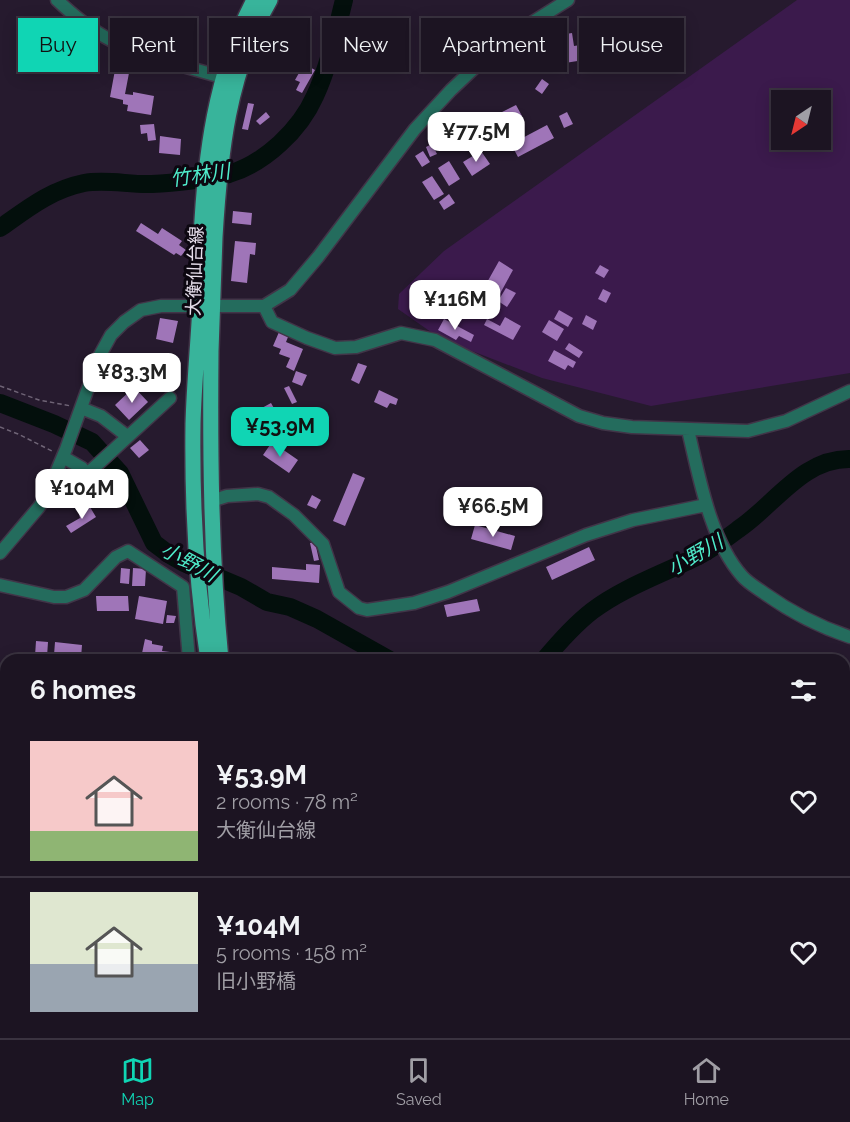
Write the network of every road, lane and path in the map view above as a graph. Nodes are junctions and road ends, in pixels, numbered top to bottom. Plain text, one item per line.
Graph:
1 (57, 0) edge
2 (254, 0) edge
3 (270, 0) edge
4 (568, 0) edge
5 (229, 79) junction
6 (264, 306) junction
7 (206, 307) junction
8 (0, 386) edge
9 (850, 391) edge
10 (170, 398) dead end
11 (79, 412) junction
12 (0, 427) edge
13 (688, 430) junction
14 (124, 439) junction
15 (65, 453) junction
16 (91, 470) junction
17 (62, 497) dead end
18 (211, 501) junction
19 (706, 505) junction
20 (0, 553) edge
21 (0, 585) edge
22 (850, 637) edge
23 (189, 654) edge
24 (206, 654) edge
25 (220, 654) edge

1 - 5 street
2 - 5 main road, 大衡仙台線
3 - 5 main road, 大衡仙台線
4 - 6 street
5 - 7 main road, 大衡仙台線
6 - 7 street
6 - 13 street
7 - 11 street
7 - 18 main road, 大衡仙台線
7 - 24 main road, 大衡仙台線
8 - 11 path
9 - 13 street
10 - 14 street
11 - 14 street
11 - 15 street
12 - 15 path
13 - 19 street
14 - 16 street
15 - 16 street
15 - 20 street
16 - 17 street
18 - 19 street
18 - 25 main road, 大衡仙台線
19 - 22 street
21 - 23 street

